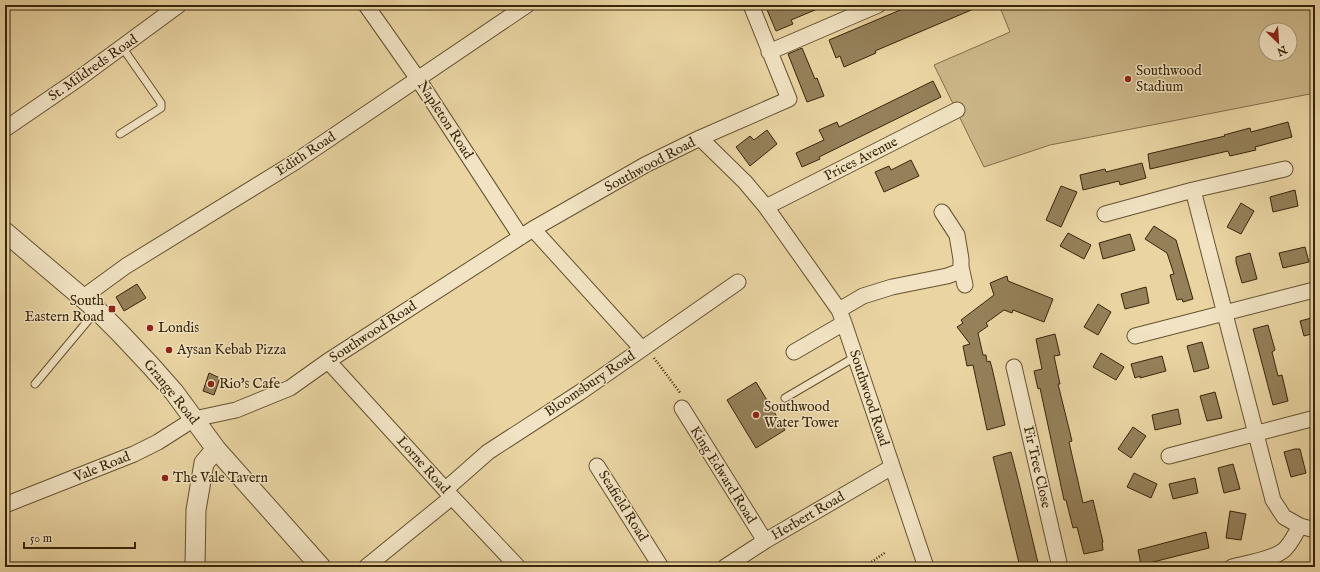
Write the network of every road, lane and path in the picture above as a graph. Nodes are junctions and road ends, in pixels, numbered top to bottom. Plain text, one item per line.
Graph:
1 (179, 5) edge
2 (366, 5) edge
3 (527, 5) edge
4 (751, 5) edge
5 (878, 5) edge
6 (122, 47) junction
7 (769, 52) junction
8 (418, 79) junction
9 (956, 110) dead end
10 (5, 129) edge
11 (120, 134) dead end
12 (700, 138) junction
13 (1285, 169) dead end
14 (1193, 190) junction
15 (766, 207) junction
16 (942, 212) dead end
17 (1105, 214) dead end
18 (533, 229) junction
19 (5, 232) edge
20 (521, 238) junction
21 (961, 267) junction
22 (738, 282) dead end
23 (965, 285) dead end
24 (1314, 290) edge
25 (82, 298) junction
26 (97, 310) junction
27 (1225, 313) junction
28 (842, 316) junction
29 (1135, 336) dead end
30 (644, 348) junction
31 (794, 352) dead end
32 (856, 357) junction
33 (328, 362) junction
34 (1014, 367) dead end
35 (34, 384) dead end
36 (785, 398) dead end
37 (682, 408) joint
38 (1315, 418) edge
39 (194, 419) junction
40 (1255, 434) junction
41 (216, 449) junction
42 (1169, 456) dead end
43 (597, 466) dead end
44 (892, 467) junction
45 (449, 493) junction
46 (5, 505) edge
47 (1300, 526) junction
48 (1315, 530) edge
49 (764, 541) junction
50 (886, 552) dead end
51 (195, 567) edge
52 (321, 567) edge
53 (366, 567) edge
54 (518, 567) edge
55 (661, 567) edge
56 (725, 567) edge
57 (864, 567) edge
58 (926, 567) edge
59 (1060, 567) edge
60 (1232, 567) edge

1 - 6 street, St. Mildreds Road
2 - 8 street, Napleton Road
3 - 8 street, Edith Road
4 - 7 street
5 - 7 street
6 - 10 street, St. Mildreds Road
6 - 11 lane
7 - 12 street
8 - 20 street, Napleton Road
8 - 25 street, Edith Road
9 - 15 street, Prices Avenue
12 - 15 street, Southwood Road
12 - 18 street, Southwood Road
13 - 14 street
14 - 17 street
14 - 27 street
15 - 28 street, Southwood Road
16 - 21 street
18 - 20 street, Southwood Road
18 - 30 street
19 - 25 street, Grange Road
20 - 33 street, Southwood Road
21 - 23 street
21 - 28 street
22 - 30 street, Bloomsbury Road
24 - 27 street
25 - 26 street, Grange Road
26 - 35 lane
26 - 39 street, Grange Road
27 - 29 street
27 - 40 street
28 - 31 street
28 - 32 street, Southwood Road
30 - 37 path
30 - 45 street, Bloomsbury Road
32 - 36 lane
32 - 44 street, Southwood Road
33 - 39 street, Southwood Road
33 - 45 street, Lorne Road
34 - 59 street, Fir Tree Close
37 - 49 street, King Edward Road
38 - 40 street
39 - 41 street, Grange Road
39 - 46 street, Vale Road
40 - 42 street
40 - 47 street
41 - 51 street
41 - 52 street, Grange Road
43 - 55 street, Seafield Road
44 - 49 street, Herbert Road
44 - 58 street, Southwood Road
45 - 53 street, Bloomsbury Road
45 - 54 street, Lorne Road
47 - 48 street
47 - 60 street
49 - 56 street, Herbert Road
50 - 57 path

